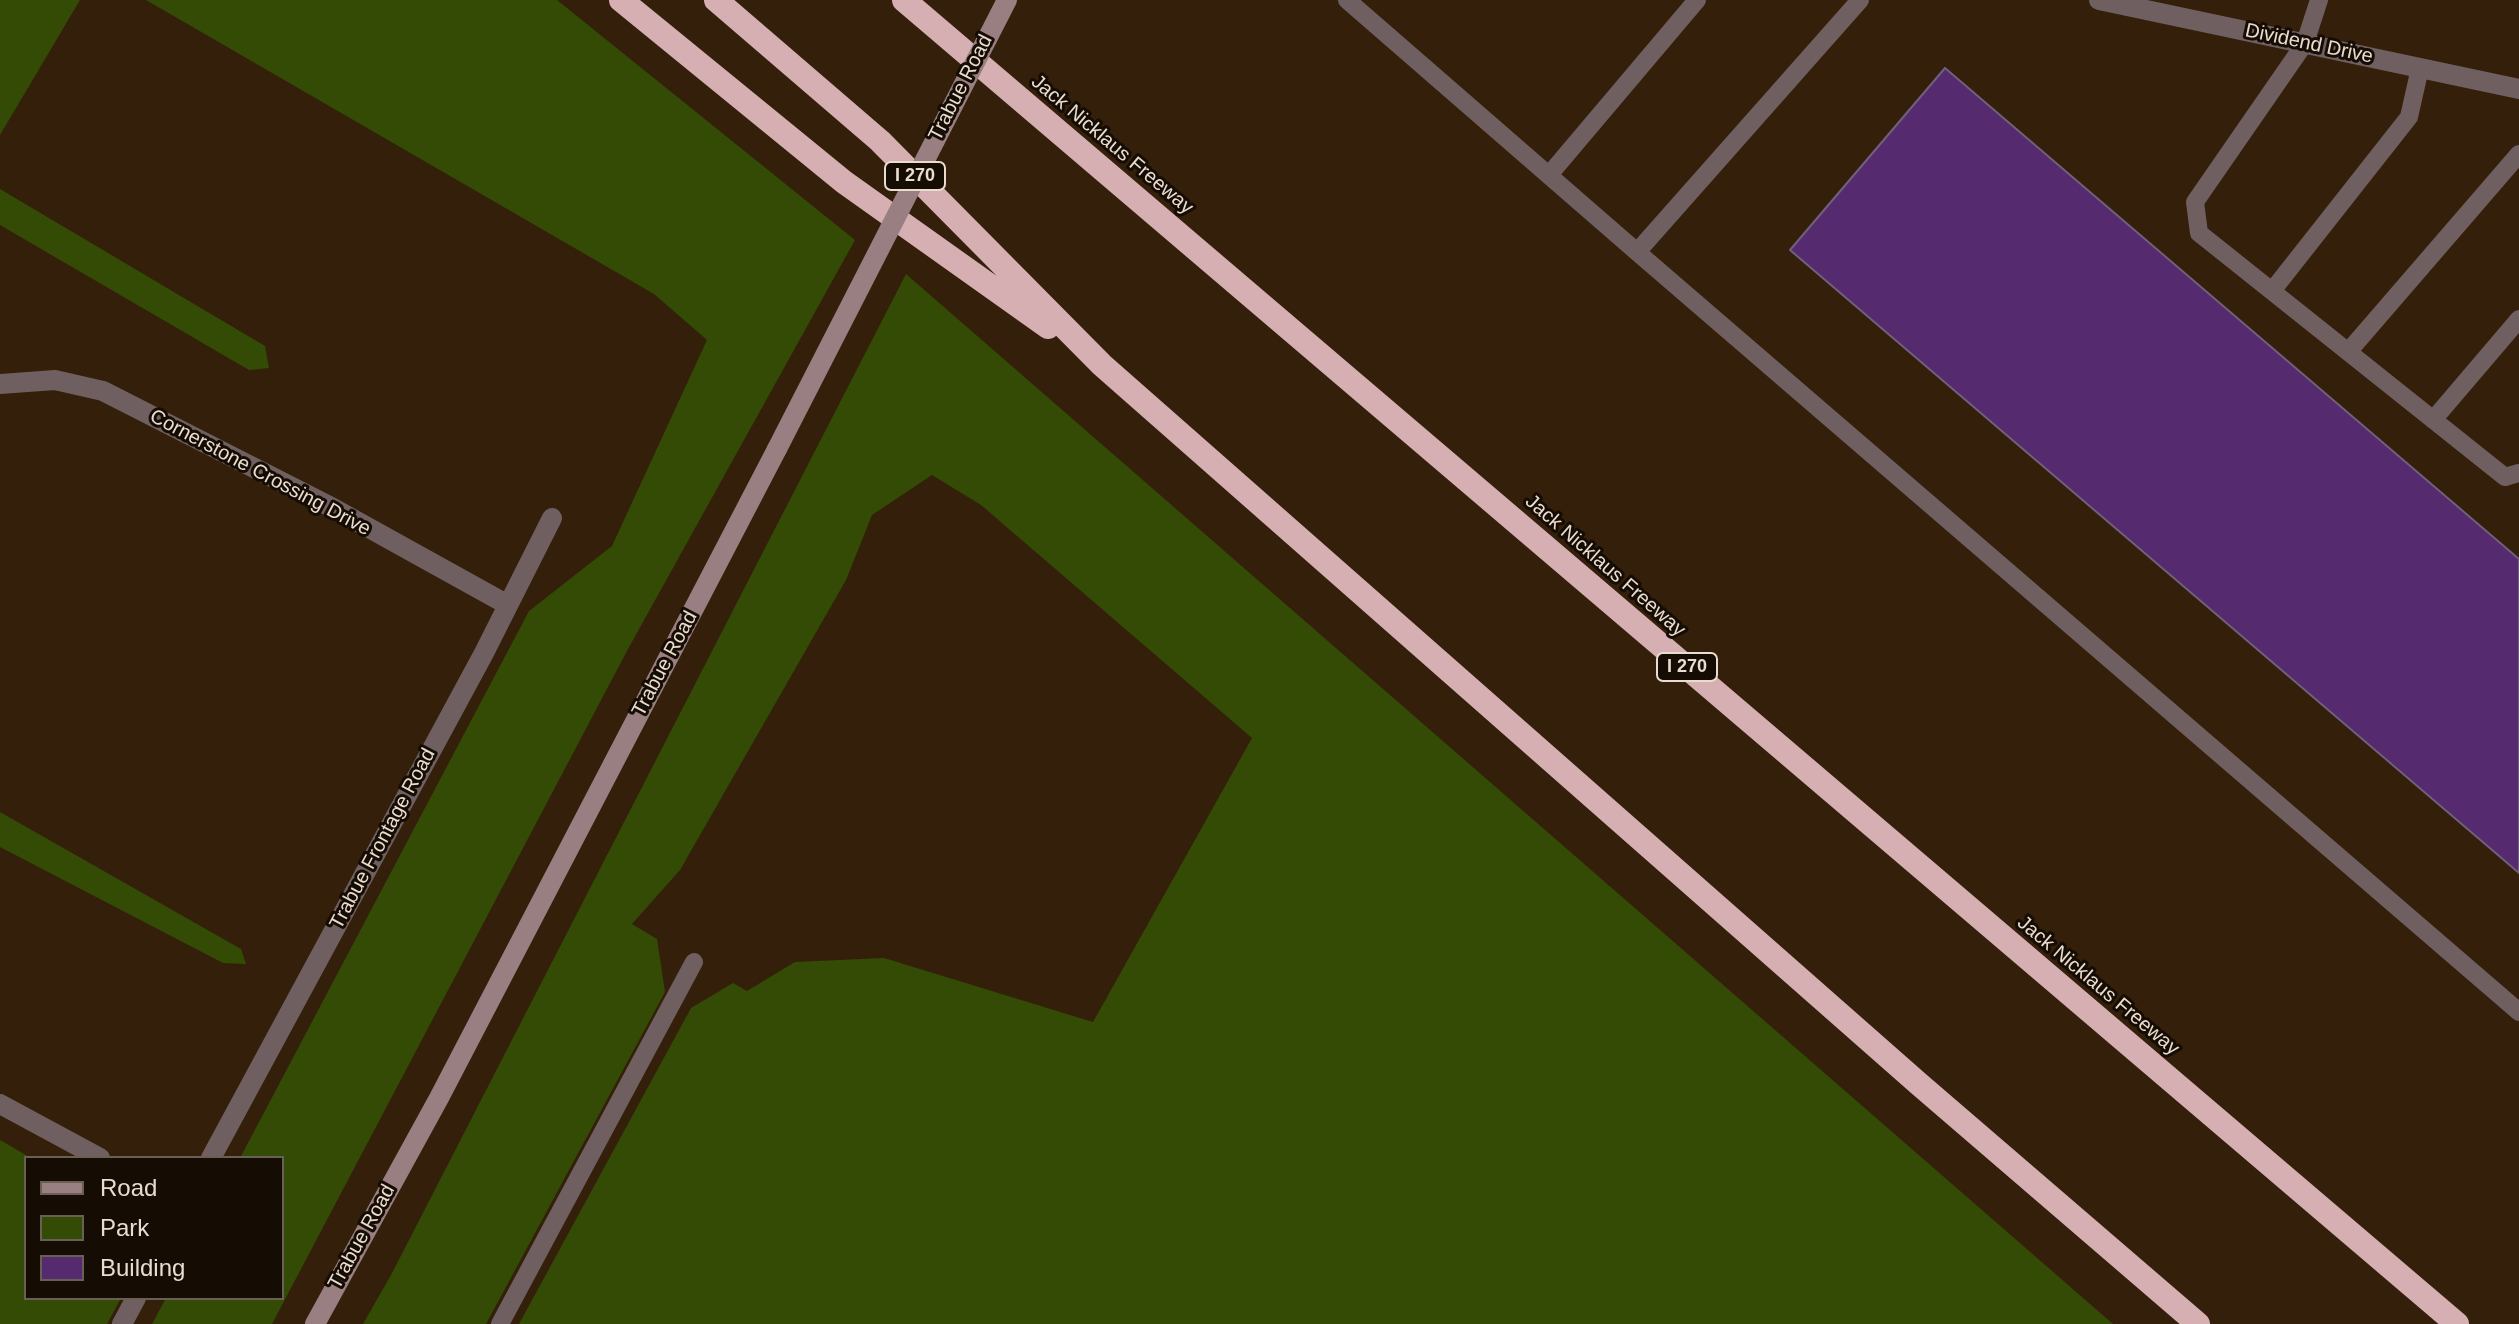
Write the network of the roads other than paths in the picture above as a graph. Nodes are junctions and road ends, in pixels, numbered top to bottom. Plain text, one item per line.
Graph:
1 (621, 0) edge
2 (716, 0) edge
3 (1007, 0) edge
4 (1347, 0) edge
5 (1697, 0) edge
6 (1860, 0) edge
7 (2099, 0) edge
8 (2319, 0) edge
9 (909, 3) edge
10 (2305, 43) junction
11 (2420, 68) junction
12 (2519, 89) edge
13 (2519, 154) edge
14 (1549, 175) junction
15 (1637, 252) junction
16 (2272, 291) junction
17 (2519, 319) edge
18 (2348, 352) junction
19 (1102, 365) junction
20 (0, 384) edge
21 (2433, 420) junction
22 (2514, 479) edge
23 (552, 518) dead end
24 (508, 605) junction
25 (694, 962) dead end
26 (2519, 1012) edge
27 (0, 1104) edge
28 (96, 1156) edge
29 (212, 1156) edge
30 (135, 1300) edge
31 (122, 1324) edge
32 (315, 1324) edge
33 (500, 1324) edge
34 (2198, 1324) edge
35 (2457, 1324) edge

1 - 19 highway
2 - 19 highway, I 270
3 - 32 main road, Trabue Road, bridge
4 - 14 lane
5 - 14 lane
6 - 15 lane
7 - 10 street, Dividend Drive
8 - 10 lane
9 - 35 highway, Jack Nicklaus Freeway / I 270
10 - 11 street, Dividend Drive
10 - 16 lane
11 - 12 street, Dividend Drive
11 - 16 lane
13 - 18 lane
14 - 15 lane
15 - 26 lane
16 - 18 lane
17 - 21 lane
18 - 21 lane
19 - 34 highway, I 270
20 - 24 street, Cornerstone Crossing Drive
21 - 22 lane
23 - 24 street, Trabue Frontage Road
24 - 29 street, Trabue Frontage Road
25 - 33 lane
27 - 28 street
30 - 31 street

